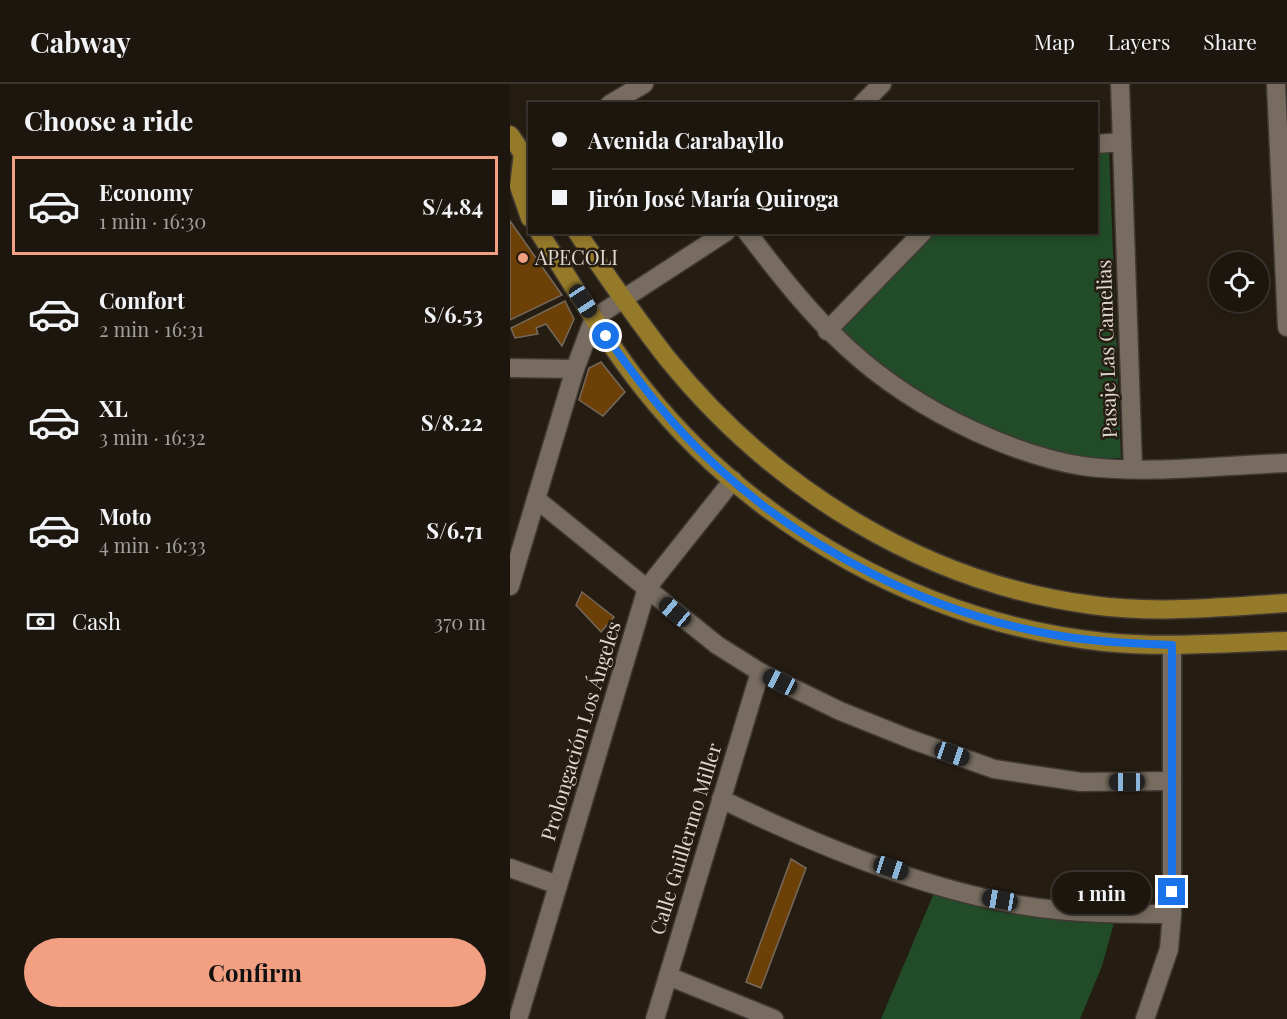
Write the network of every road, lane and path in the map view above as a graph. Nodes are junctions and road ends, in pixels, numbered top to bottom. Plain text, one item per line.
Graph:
1 (1120, 84) edge
2 (1276, 84) edge
3 (881, 86) edge
4 (632, 87) edge
5 (613, 102) edge
6 (864, 102) edge
7 (510, 135) edge
8 (1122, 142) junction
9 (1098, 144) edge
10 (523, 156) edge
11 (528, 212) edge
12 (540, 234) edge
13 (578, 234) edge
14 (723, 234) edge
15 (749, 234) edge
16 (921, 234) edge
17 (622, 298) junction
18 (594, 318) junction
19 (1287, 327) edge
20 (827, 331) junction
21 (510, 368) edge
22 (575, 369) junction
23 (1287, 463) edge
24 (1133, 469) junction
25 (733, 480) junction
26 (536, 499) junction
27 (510, 586) edge
28 (647, 588) junction
29 (1287, 603) edge
30 (1287, 641) edge
31 (1172, 645) junction
32 (759, 672) junction
33 (1172, 781) junction
34 (721, 799) junction
35 (510, 868) edge
36 (558, 885) junction
37 (1172, 914) junction
38 (668, 976) junction
39 (519, 1019) edge
40 (655, 1019) edge
41 (774, 1019) edge
42 (1145, 1019) edge

1 - 8 street, Pasaje Las Camelias
2 - 19 street
3 - 6 street
4 - 5 street
7 - 10 main road
8 - 9 street
8 - 24 street, Pasaje Las Camelias
10 - 11 main road
12 - 18 main road
13 - 17 main road
14 - 17 street
15 - 20 street
16 - 20 street
17 - 18 street
17 - 29 main road
18 - 22 street
18 - 25 main road
20 - 24 street
21 - 22 street
22 - 26 street
23 - 24 street
25 - 28 street, Prolongación Los Ángeles
25 - 31 main road
26 - 27 street
26 - 28 street
28 - 32 street
28 - 36 street, Prolongación Los Ángeles
30 - 31 main road
31 - 33 street
32 - 33 street
32 - 34 street, Calle Guillermo Miller
33 - 37 street
34 - 37 street
34 - 38 street, Calle Guillermo Miller
35 - 36 street
36 - 39 street, Prolongación Los Ángeles
37 - 42 street
38 - 40 street, Calle Guillermo Miller
38 - 41 street

